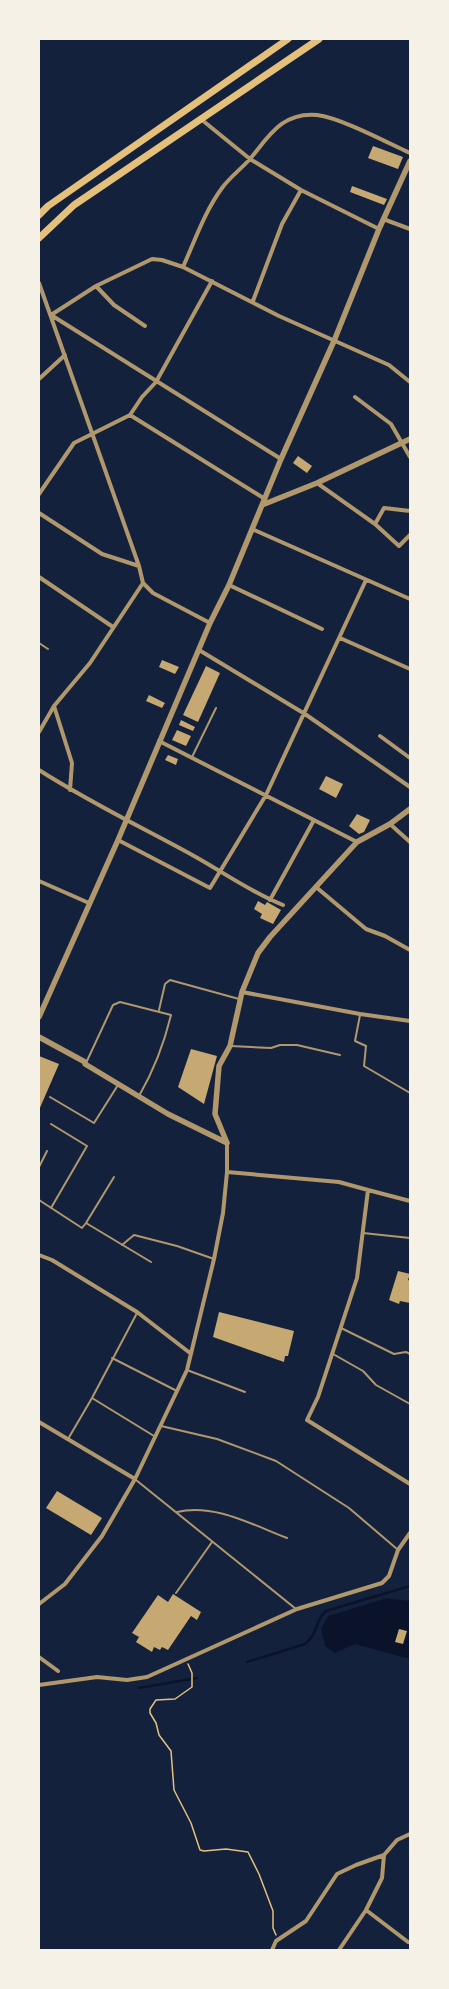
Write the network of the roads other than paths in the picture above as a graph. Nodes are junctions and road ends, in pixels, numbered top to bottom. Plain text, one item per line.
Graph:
1 (288, 39) edge
2 (319, 39) edge
3 (202, 120) junction
4 (410, 152) edge
5 (250, 159) junction
6 (410, 161) edge
7 (301, 190) junction
8 (39, 215) edge
9 (383, 220) junction
10 (379, 229) junction
11 (410, 229) edge
12 (39, 238) edge
13 (183, 266) junction
14 (212, 281) junction
15 (39, 283) edge
16 (96, 286) junction
17 (253, 301) junction
18 (51, 315) junction
19 (145, 326) dead end
20 (334, 341) junction
21 (65, 355) junction
22 (39, 379) edge
23 (156, 382) junction
24 (410, 382) edge
25 (355, 396) dead end
26 (130, 415) junction
27 (93, 433) junction
28 (410, 439) edge
29 (402, 443) junction
30 (410, 457) edge
31 (281, 460) junction
32 (317, 483) junction
33 (39, 494) edge
34 (264, 502) junction
35 (410, 511) edge
36 (39, 513) edge
37 (375, 524) junction
38 (252, 529) junction
39 (410, 535) edge
40 (139, 566) junction
41 (39, 577) edge
42 (366, 580) junction
43 (143, 583) junction
44 (229, 585) junction
45 (410, 599) edge
46 (210, 623) junction
47 (113, 627) junction
48 (322, 628) dead end
49 (340, 638) junction
50 (39, 643) edge
51 (48, 649) dead end
52 (199, 650) junction
53 (410, 669) edge
54 (54, 706) junction
55 (216, 708) dead end
56 (305, 714) junction
57 (39, 732) edge
58 (380, 736) dead end
59 (159, 740) junction
60 (192, 757) junction
61 (410, 758) edge
62 (39, 770) edge
63 (410, 786) edge
64 (70, 790) junction
65 (266, 795) junction
66 (410, 809) edge
67 (126, 819) junction
68 (314, 820) junction
69 (390, 824) junction
70 (118, 840) junction
71 (357, 842) junction
72 (410, 842) edge
73 (222, 871) junction
74 (39, 881) edge
75 (316, 887) junction
76 (270, 900) junction
77 (89, 903) junction
78 (283, 905) dead end
79 (410, 950) edge
80 (242, 992) junction
81 (239, 999) junction
82 (159, 1010) junction
83 (360, 1014) junction
84 (39, 1017) edge
85 (410, 1021) edge
86 (39, 1037) edge
87 (230, 1046) junction
88 (340, 1055) dead end
89 (85, 1064) junction
90 (119, 1084) junction
91 (410, 1093) edge
92 (139, 1096) junction
93 (50, 1097) dead end
94 (51, 1124) dead end
95 (227, 1143) junction
96 (47, 1151) dead end
97 (39, 1167) edge
98 (228, 1172) junction
99 (114, 1177) dead end
100 (368, 1190) junction
101 (39, 1200) edge
102 (410, 1201) edge
103 (51, 1208) junction
104 (86, 1223) junction
105 (363, 1233) junction
106 (410, 1238) edge
107 (122, 1245) junction
108 (39, 1255) edge
109 (214, 1259) junction
110 (151, 1262) dead end
111 (137, 1312) junction
112 (341, 1328) junction
113 (190, 1353) junction
114 (332, 1353) junction
115 (410, 1354) edge
116 (112, 1358) junction
117 (187, 1370) junction
118 (177, 1391) junction
119 (244, 1392) dead end
120 (92, 1398) junction
121 (410, 1404) edge
122 (39, 1422) edge
123 (161, 1426) junction
124 (155, 1437) junction
125 (68, 1440) junction
126 (135, 1479) junction
127 (410, 1484) edge
128 (177, 1512) junction
129 (410, 1533) edge
130 (287, 1538) dead end
131 (212, 1542) junction
132 (398, 1550) junction
133 (176, 1593) dead end
134 (39, 1604) edge
135 (297, 1609) junction
136 (39, 1657) edge
137 (58, 1671) dead end
138 (39, 1685) edge
139 (410, 1834) edge
140 (384, 1855) junction
141 (366, 1910) junction
142 (408, 1942) dead end
143 (272, 1950) edge
144 (339, 1950) edge

1 - 8 main road
2 - 3 main road
3 - 5 street
3 - 12 main road
4 - 5 street
5 - 7 street
5 - 13 street
6 - 9 street
7 - 10 street
7 - 17 street
9 - 10 street
9 - 11 street
10 - 20 street
13 - 14 street
13 - 16 street
14 - 17 street
14 - 23 street
15 - 18 street
16 - 18 street
16 - 19 street
17 - 20 street
18 - 21 street
18 - 23 street
20 - 24 street
20 - 31 street
21 - 22 street
21 - 27 street
23 - 26 street
23 - 31 street
25 - 29 street
26 - 27 street
26 - 34 street
27 - 33 street
27 - 40 street
28 - 29 street
29 - 30 street
29 - 32 street
31 - 34 street
32 - 34 street
32 - 37 street
34 - 38 street
35 - 37 street
36 - 40 street
37 - 39 street
38 - 42 street
38 - 44 street
40 - 43 street
41 - 47 street
42 - 45 street
42 - 49 street
43 - 46 street
43 - 47 street
44 - 46 street
44 - 48 street
46 - 52 street
47 - 54 street
49 - 53 street
49 - 56 street
50 - 51 lane
52 - 56 street
52 - 59 street
54 - 57 street
54 - 64 street
55 - 60 lane
56 - 63 street
56 - 65 street
58 - 61 street
59 - 60 street
59 - 67 street
60 - 65 street
62 - 64 street
64 - 67 street
65 - 68 street
65 - 73 street
66 - 69 street
67 - 70 street
67 - 73 street
68 - 71 street
68 - 76 street
69 - 71 street
69 - 72 street
70 - 73 street
70 - 77 street
71 - 75 street
73 - 76 street
74 - 77 street
75 - 79 street
75 - 80 street
76 - 78 street
77 - 84 street
80 - 81 street
80 - 83 street
81 - 82 lane
81 - 87 street
82 - 89 lane
82 - 92 lane
83 - 85 street
83 - 91 lane
86 - 89 street
87 - 88 lane
87 - 95 street
89 - 90 street
90 - 92 street
90 - 93 lane
92 - 95 street
94 - 103 lane
95 - 98 street
96 - 97 lane
98 - 100 street
98 - 109 street
99 - 104 lane
100 - 102 street
100 - 105 street
101 - 103 lane
103 - 104 lane
104 - 107 lane
105 - 106 lane
105 - 112 street
107 - 109 lane
107 - 110 lane
108 - 111 street
109 - 113 street
111 - 113 street
111 - 116 lane
112 - 114 street
112 - 115 lane
113 - 117 street
114 - 121 lane
114 - 127 street
116 - 118 lane
116 - 120 lane
117 - 118 street
117 - 119 lane
118 - 123 street
120 - 124 lane
120 - 125 lane
122 - 125 street
123 - 124 street
123 - 132 lane
124 - 126 street
125 - 126 street
126 - 128 lane
126 - 134 street
128 - 130 lane
128 - 131 lane
129 - 132 street
131 - 133 lane
131 - 135 lane
132 - 135 street
135 - 138 street
136 - 137 street
139 - 140 street
140 - 141 street
140 - 143 street
141 - 142 street
141 - 144 street

